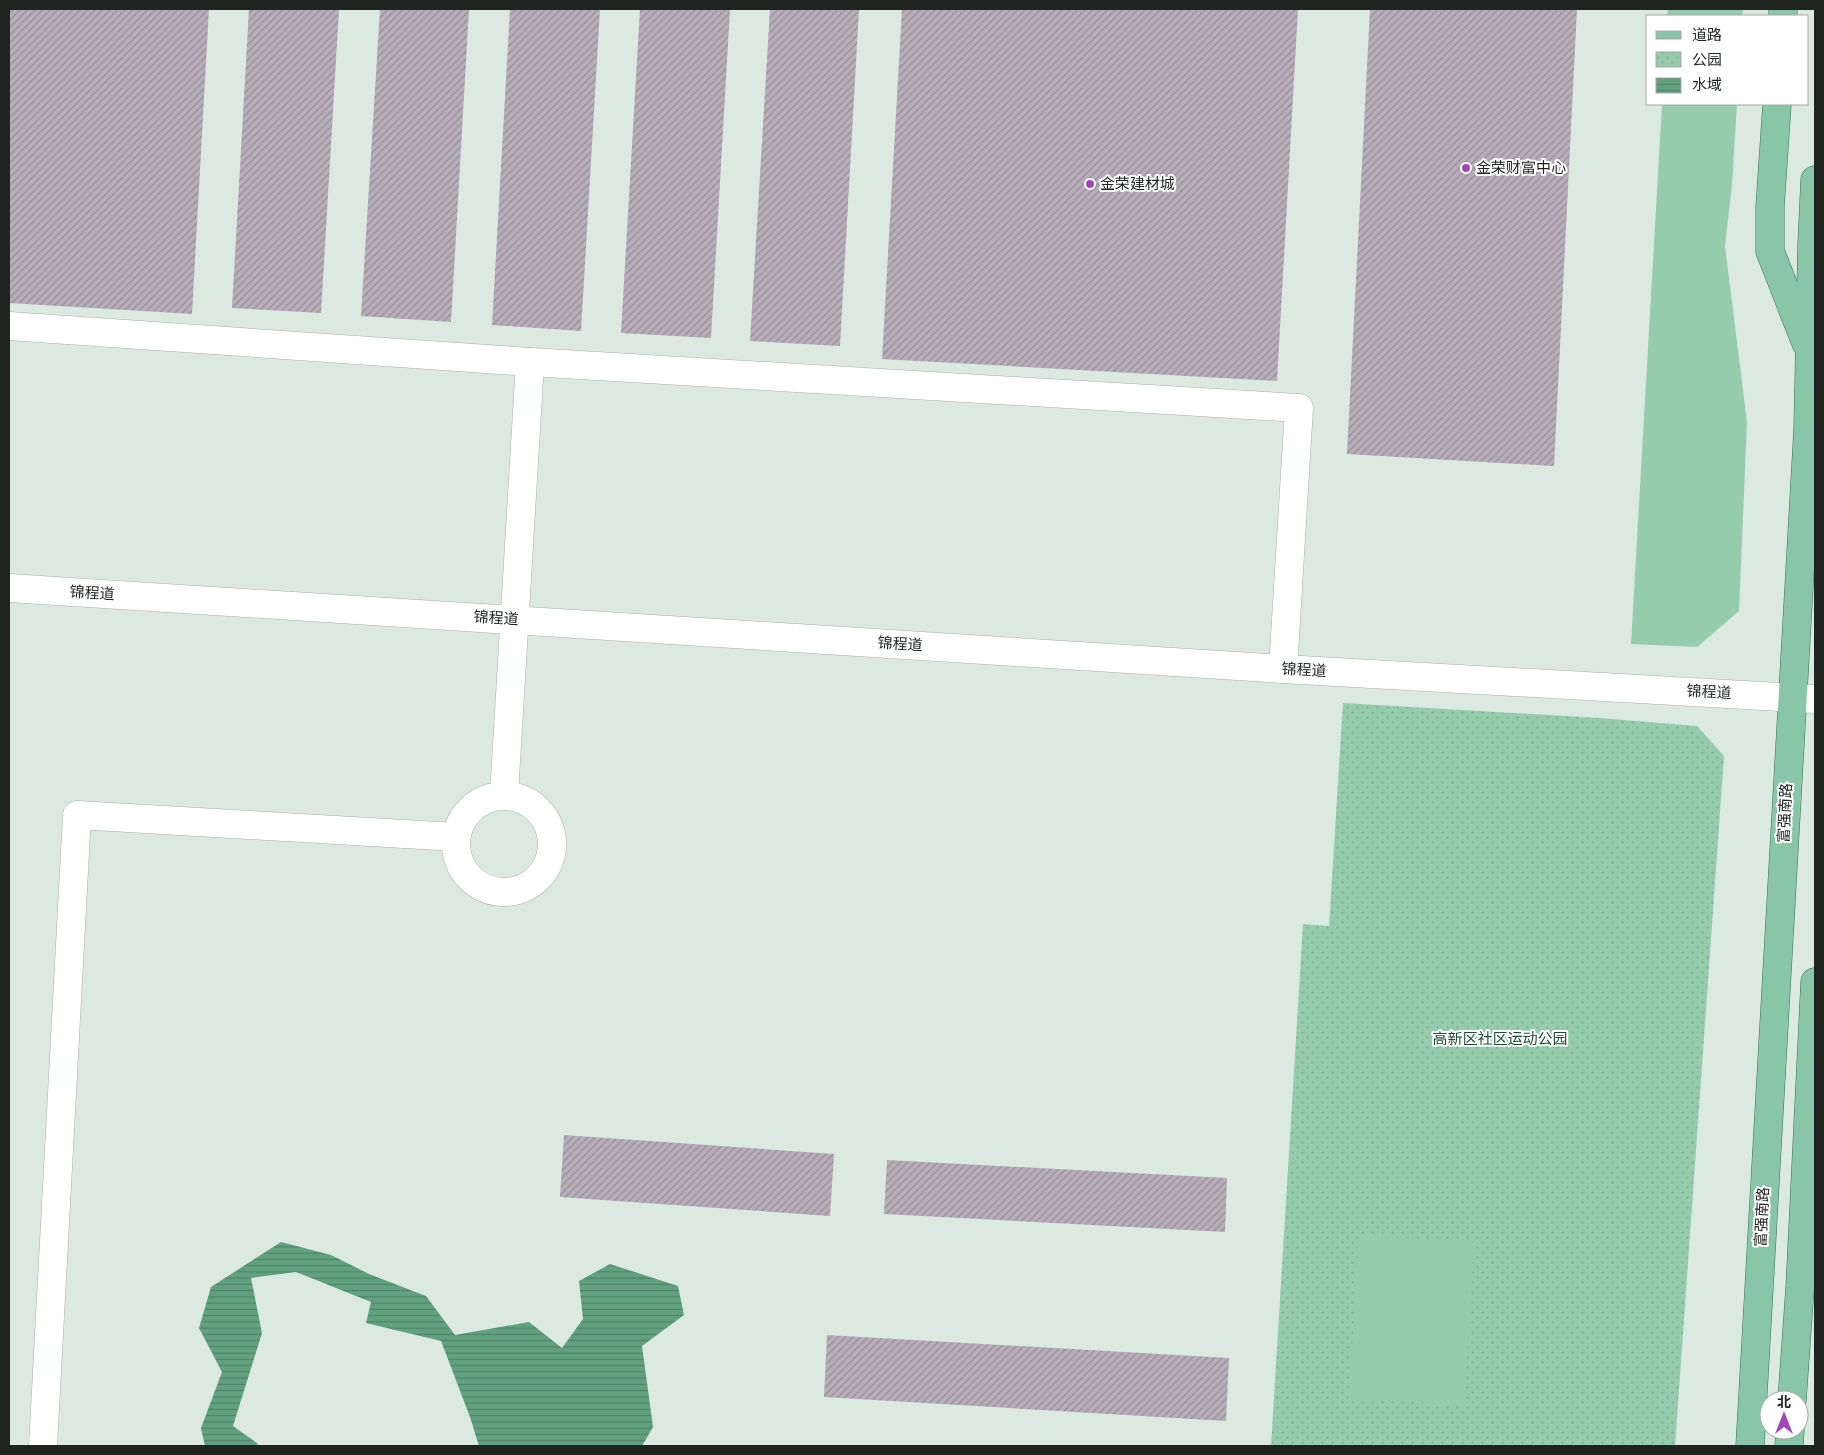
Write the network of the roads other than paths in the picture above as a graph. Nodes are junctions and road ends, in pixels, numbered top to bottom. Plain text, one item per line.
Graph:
1 (1777, 105) edge
2 (1815, 180) edge
3 (9, 326) edge
4 (1810, 354) junction
5 (530, 362) junction
6 (9, 588) edge
7 (515, 619) junction
8 (1283, 669) junction
9 (1804, 698) edge
10 (504, 795) junction
11 (456, 837) junction
12 (1815, 982) edge
13 (1793, 1390) edge
14 (43, 1446) edge
15 (1750, 1446) edge

1 - 4 main road
2 - 4 main road, 富强南路
3 - 5 street
4 - 9 main road, 富强南路
5 - 7 street
5 - 8 street
6 - 7 street, 锦程道
7 - 8 street, 锦程道
7 - 10 street
8 - 9 street, 锦程道
9 - 15 main road, 富强南路
10 - 11 street
10 - 11 street
11 - 14 street
12 - 13 main road

